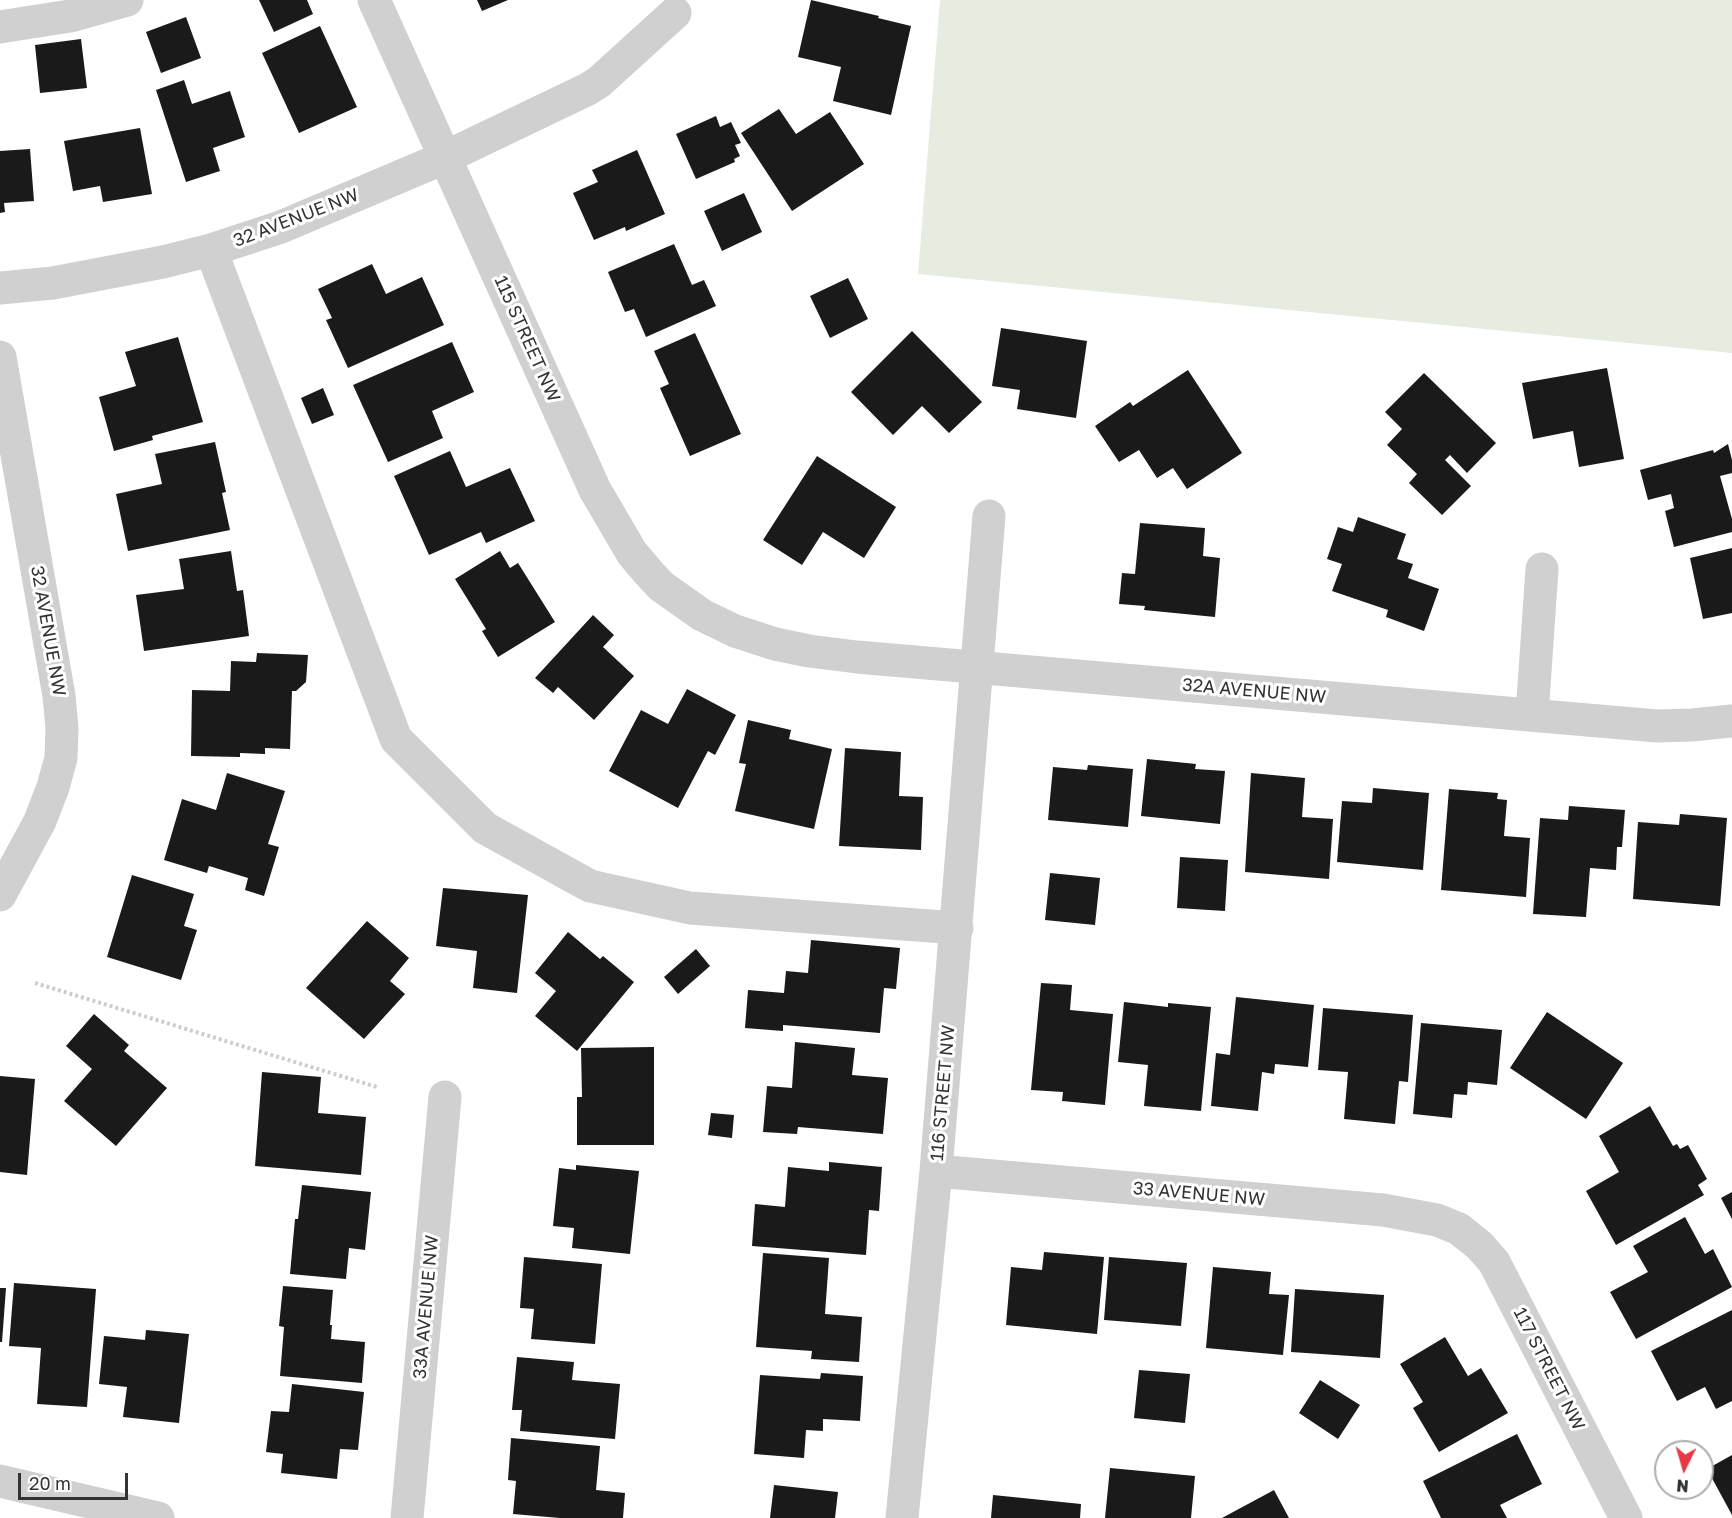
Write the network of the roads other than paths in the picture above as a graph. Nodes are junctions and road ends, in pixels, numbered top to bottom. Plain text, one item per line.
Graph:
1 (127, 0) edge
2 (374, 0) edge
3 (675, 13) dead end
4 (0, 27) edge
5 (446, 157) junction
6 (211, 250) junction
7 (0, 288) edge
8 (0, 357) edge
9 (990, 516) dead end
10 (611, 519) joint
11 (1542, 570) dead end
12 (977, 666) junction
13 (1532, 715) junction
14 (1732, 721) edge
15 (0, 895) edge
16 (957, 928) junction
17 (445, 1097) dead end
18 (936, 1171) junction
19 (1459, 1229) joint
20 (0, 1481) edge
21 (158, 1518) edge
22 (407, 1518) edge
23 (902, 1518) edge
24 (1626, 1518) edge

1 - 4 street
2 - 5 street, 115 STREET NW
3 - 5 street
5 - 6 street, 32 AVENUE NW
5 - 10 street, 115 STREET NW
6 - 7 street, 32 AVENUE NW
6 - 16 street
8 - 15 street, 32 AVENUE NW
9 - 12 street
10 - 12 street, 32A AVENUE NW
11 - 13 street
12 - 13 street, 32A AVENUE NW
12 - 16 street, 116 STREET NW
13 - 14 street, 32A AVENUE NW
16 - 18 street, 116 STREET NW
17 - 22 street, 33A AVENUE NW
18 - 19 street, 33 AVENUE NW
18 - 23 street, 116 STREET NW
19 - 24 street, 117 STREET NW
20 - 21 street

